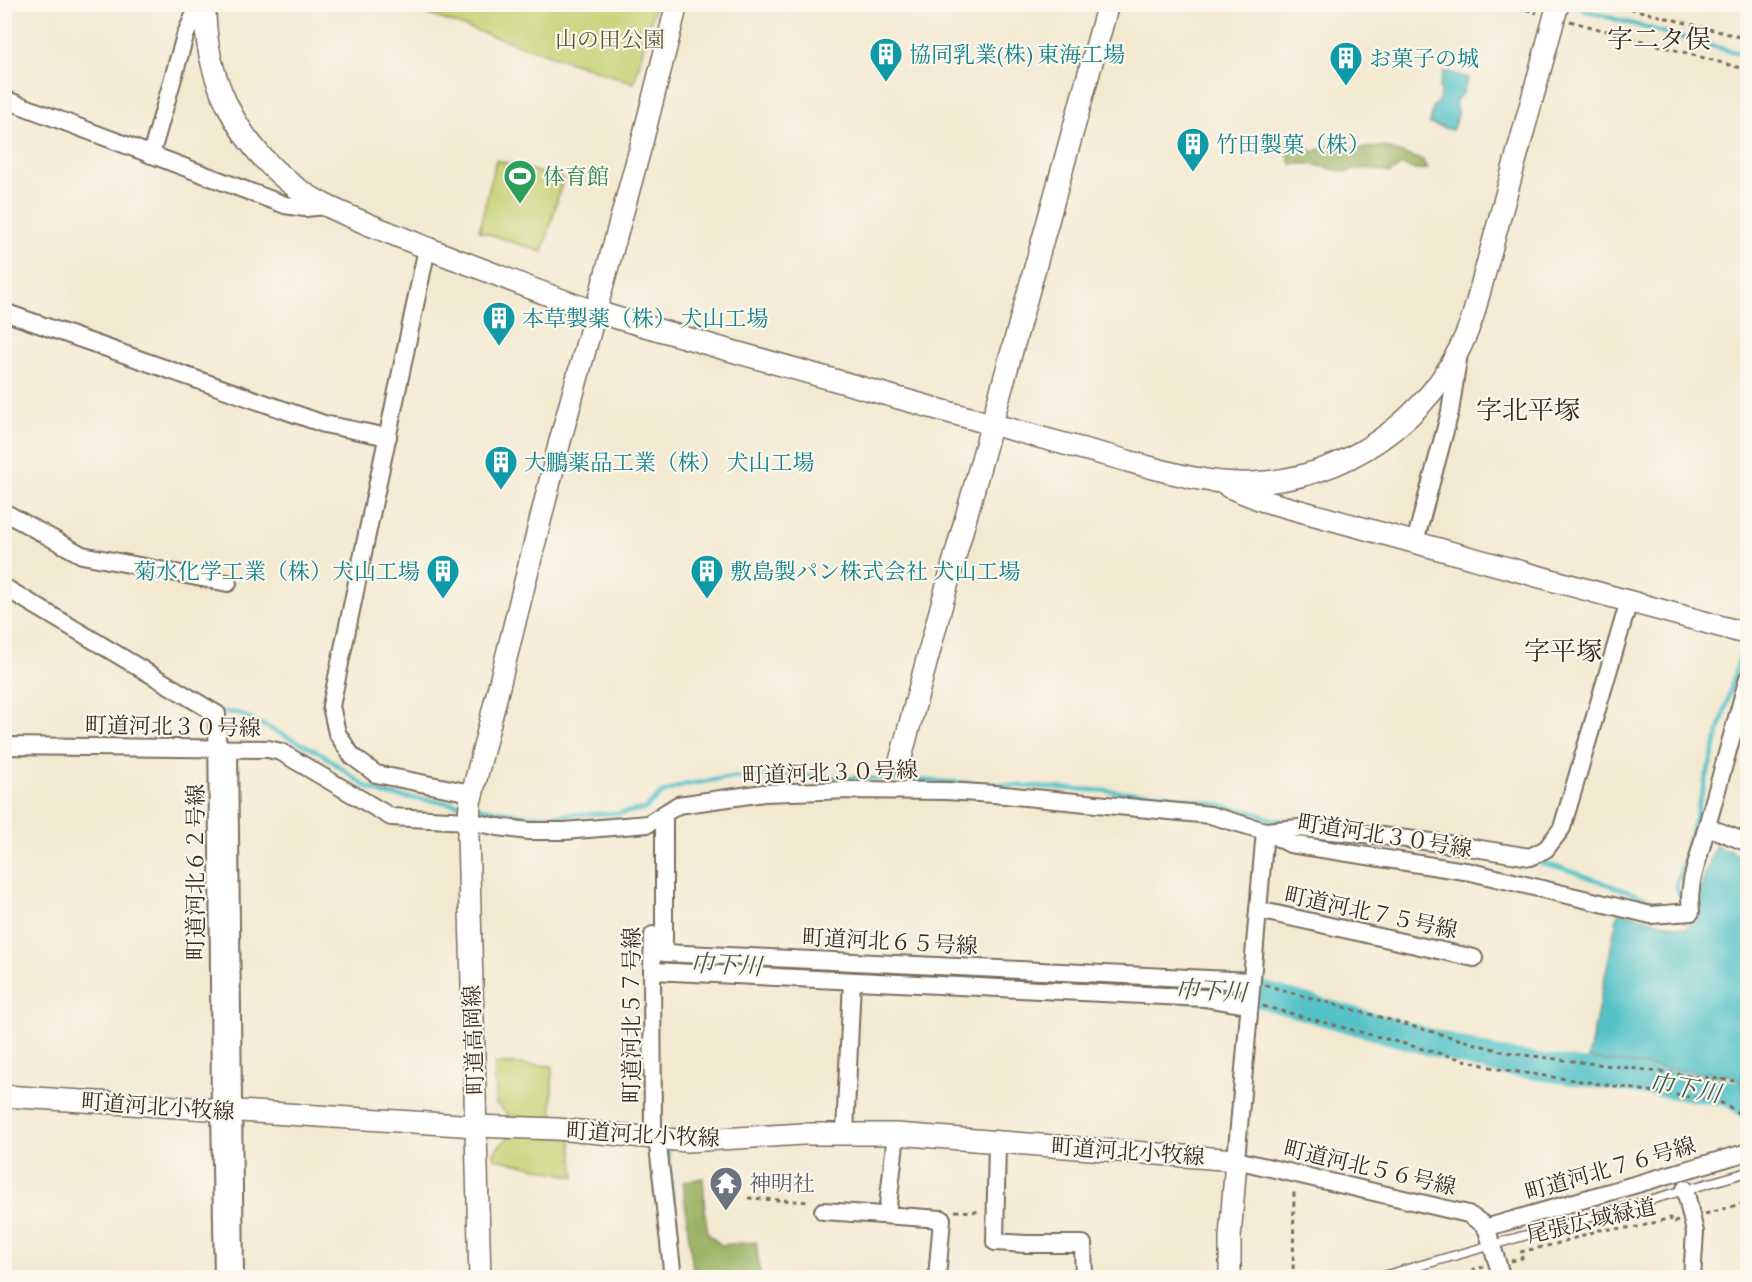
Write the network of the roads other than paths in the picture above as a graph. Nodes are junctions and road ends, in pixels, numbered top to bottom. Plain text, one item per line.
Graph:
1 (199, 4) edge
2 (205, 4) edge
3 (677, 4) edge
4 (1108, 4) edge
5 (1556, 11) edge
6 (4, 99) edge
7 (151, 155) junction
8 (326, 206) junction
9 (427, 248) junction
10 (4, 312) edge
11 (595, 312) junction
12 (1460, 349) junction
13 (992, 424) junction
14 (388, 437) junction
15 (1217, 483) junction
16 (4, 512) edge
17 (1415, 542) junction
18 (228, 583) dead end
19 (4, 587) edge
20 (1629, 601) junction
21 (1748, 634) edge
22 (1748, 678) edge
23 (4, 746) edge
24 (223, 748) junction
25 (900, 761) dead end
26 (470, 806) junction
27 (658, 818) junction
28 (1708, 827) junction
29 (1265, 831) junction
30 (1748, 843) edge
31 (1258, 910) junction
32 (1474, 958) dead end
33 (657, 971) junction
34 (852, 981) junction
35 (1250, 993) junction
36 (4, 1096) edge
37 (226, 1110) junction
38 (476, 1126) junction
39 (845, 1133) junction
40 (896, 1134) junction
41 (655, 1138) junction
42 (997, 1141) junction
43 (1748, 1152) edge
44 (1236, 1160) junction
45 (1748, 1172) edge
46 (1685, 1190) junction
47 (823, 1211) dead end
48 (887, 1215) junction
49 (1489, 1235) junction
50 (1500, 1271) edge
51 (223, 1278) edge
52 (235, 1278) edge
53 (480, 1278) edge
54 (673, 1278) edge
55 (937, 1278) edge
56 (1084, 1278) edge
57 (1230, 1278) edge
58 (1376, 1278) edge
59 (1692, 1278) edge

1 - 7 street
2 - 8 street
3 - 11 street, 町道高岡線
4 - 13 street
5 - 12 street
6 - 7 street
7 - 8 street
8 - 9 street
9 - 11 street
9 - 14 street
10 - 14 street
11 - 13 street
11 - 26 street, 町道高岡線
12 - 15 street
12 - 17 street
13 - 15 street
13 - 25 street
14 - 26 street
15 - 17 street
16 - 18 street
17 - 20 street
19 - 24 street, 町道河北６２号線
20 - 21 street
20 - 29 street
22 - 28 street
23 - 24 street, 町道河北３０号線
24 - 26 street, 町道河北３０号線
24 - 37 street, 町道河北６２号線
26 - 27 street, 町道河北３０号線
26 - 38 street, 町道高岡線
27 - 29 street, 町道河北３０号線
27 - 33 street, 町道河北５７号線
27 - 35 street, 町道河北６５号線
28 - 29 street, 町道河北３０号線
28 - 30 street
29 - 31 street
31 - 32 street, 町道河北７５号線
31 - 35 street
33 - 34 street
33 - 41 street, 町道河北５７号線
34 - 35 street
34 - 39 street
35 - 44 street
36 - 37 street, 町道河北小牧線
37 - 38 street, 町道河北小牧線
37 - 51 street, 町道河北６２号線
37 - 52 street
38 - 41 street, 町道河北小牧線
38 - 53 street, 町道高岡線
39 - 40 street, 町道河北小牧線
39 - 41 street, 町道河北小牧線
40 - 42 street, 町道河北小牧線
40 - 48 street
41 - 54 street, 町道河北５７号線
42 - 44 street, 町道河北小牧線
42 - 56 street
43 - 49 street, 町道河北７６号線
44 - 49 street, 町道河北５６号線
44 - 57 street, 町道河北小牧線
45 - 46 lane
46 - 49 lane
46 - 59 street
47 - 48 street
48 - 55 street
49 - 50 street
49 - 58 lane

